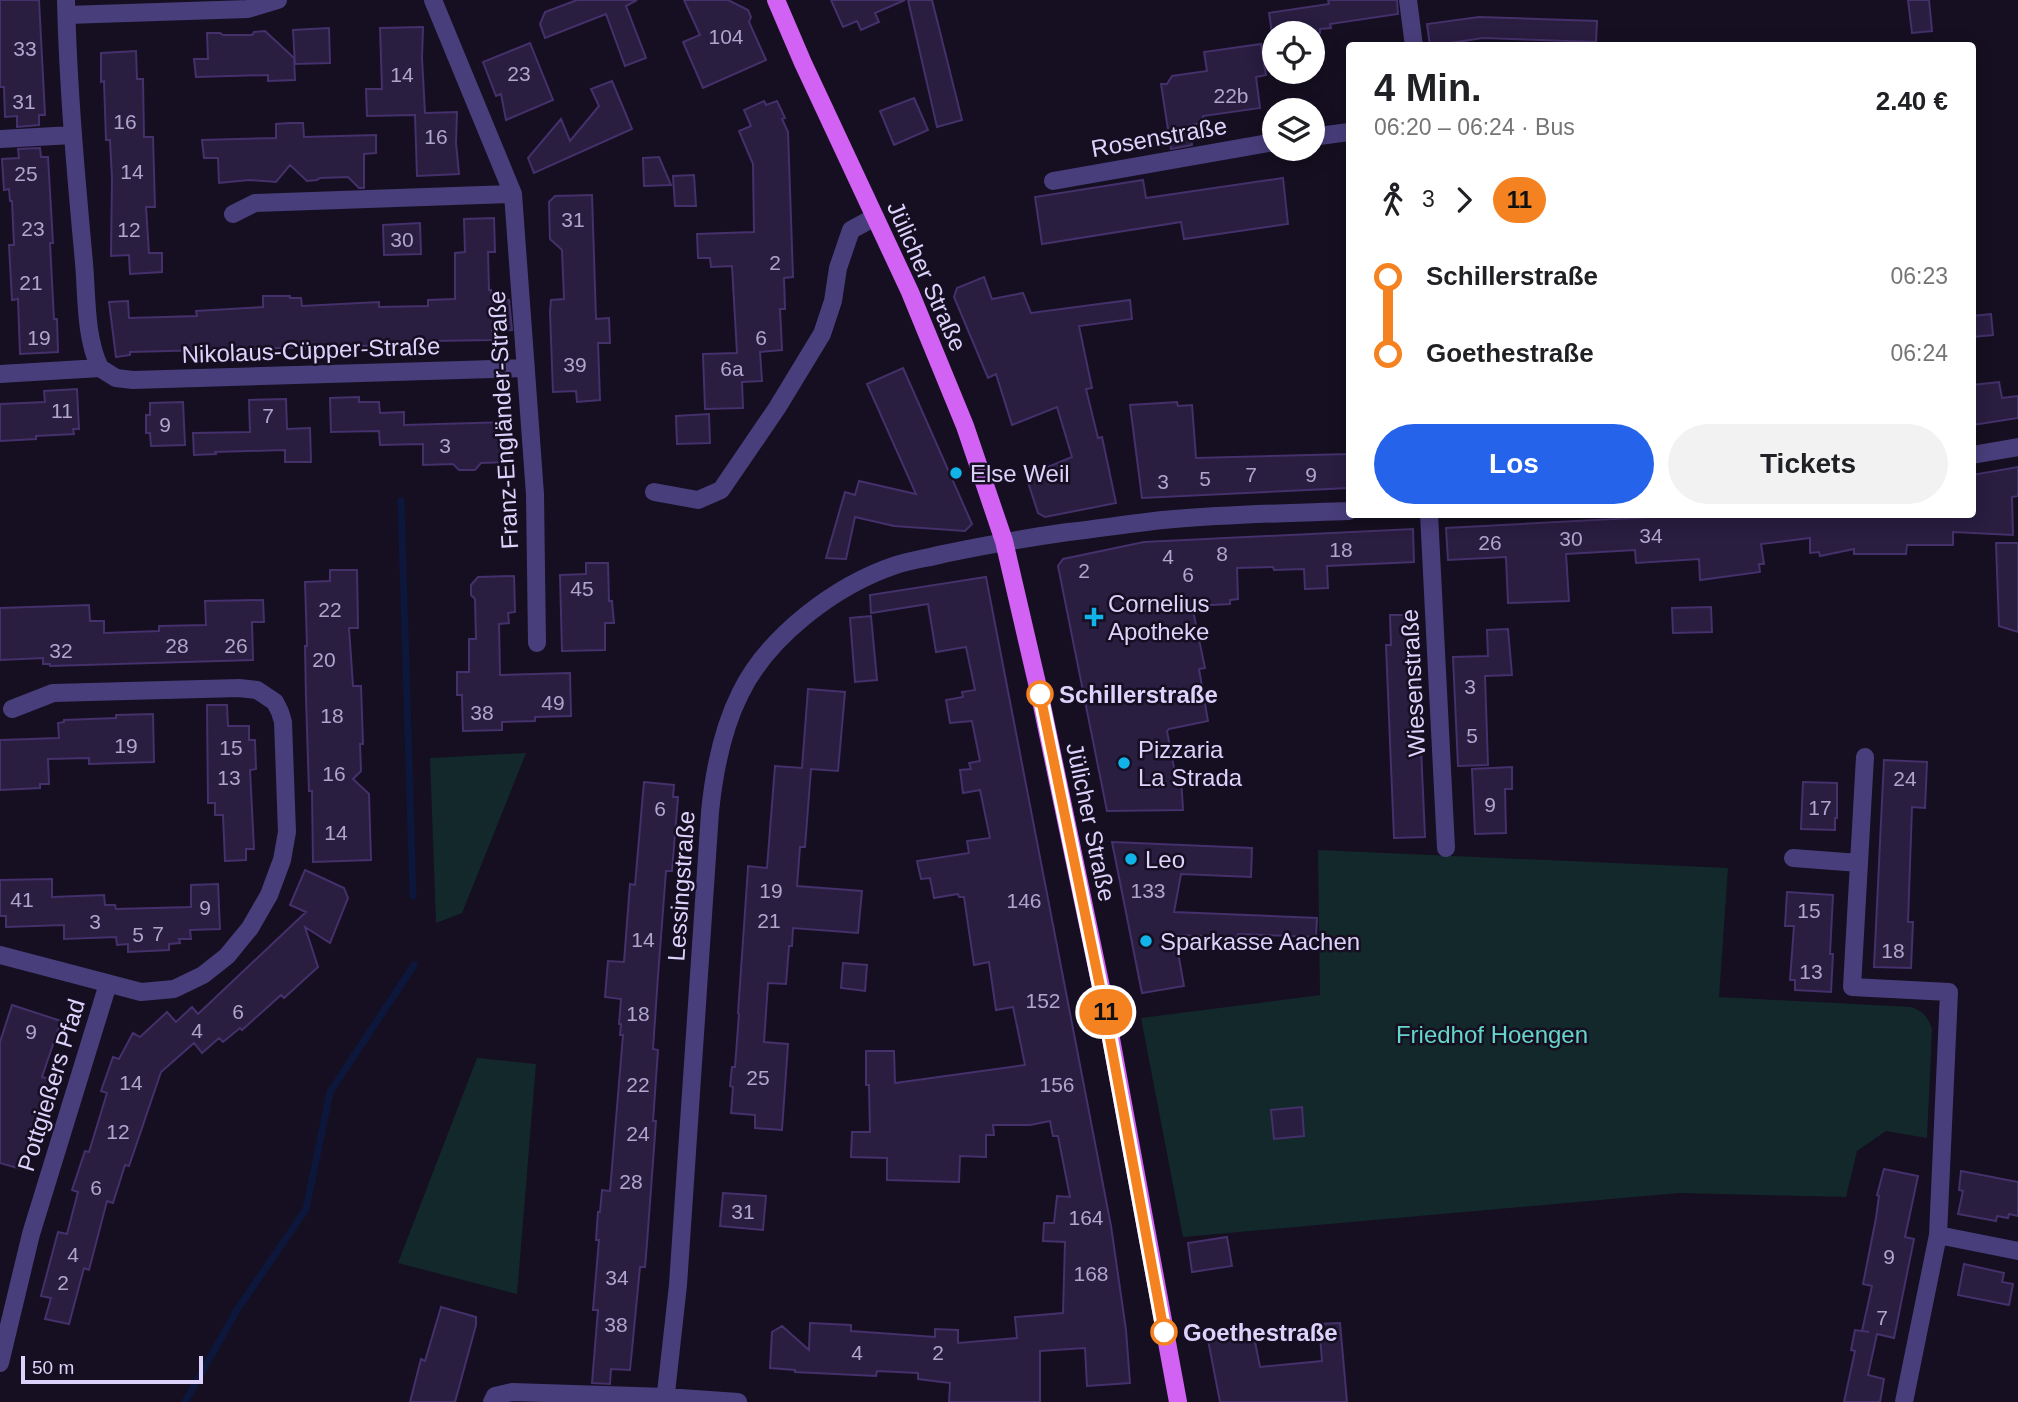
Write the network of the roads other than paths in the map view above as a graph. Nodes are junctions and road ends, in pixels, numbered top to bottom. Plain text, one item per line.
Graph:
1 (278, 0) edge
2 (433, 0) edge
3 (776, 0) edge
4 (1408, 0) edge
5 (66, 8) edge
6 (1413, 42) edge
7 (1346, 132) edge
8 (73, 135) junction
9 (1325, 135) edge
10 (0, 139) edge
11 (1262, 144) edge
12 (1053, 181) dead end
13 (513, 194) junction
14 (233, 214) dead end
15 (875, 217) junction
16 (526, 368) junction
17 (100, 369) junction
18 (0, 374) edge
19 (2018, 447) edge
20 (1976, 455) edge
21 (653, 492) dead end
22 (1346, 511) edge
23 (1429, 518) edge
24 (1004, 541) junction
25 (537, 643) dead end
26 (12, 709) dead end
27 (1865, 757) dead end
28 (1446, 849) dead end
29 (1793, 858) dead end
30 (1859, 863) junction
31 (0, 955) edge
32 (108, 984) junction
33 (1938, 1235) junction
34 (2018, 1251) edge
35 (0, 1363) edge
36 (665, 1399) edge
37 (492, 1402) edge
38 (738, 1402) edge
39 (1178, 1402) edge
40 (1904, 1402) edge

1 - 5 street
2 - 13 street, Franz-Engländer-Straße
3 - 15 main road, Jülicher Straße
4 - 6 street
5 - 8 street
7 - 9 street
8 - 10 street
8 - 17 street
11 - 12 street, Rosenstraße
13 - 14 street
13 - 16 street, Franz-Engländer-Straße
15 - 21 street
15 - 24 main road, Jülicher Straße
16 - 17 street, Nikolaus-Cüpper-Straße
16 - 25 street, Franz-Engländer-Straße
17 - 18 street, Nikolaus-Cüpper-Straße
19 - 20 street
22 - 24 street
23 - 28 street, Wiesenstraße
24 - 36 street, Lessingstraße
24 - 39 main road, Jülicher Straße
26 - 32 street
27 - 30 street
29 - 30 street
30 - 33 street
31 - 32 street
32 - 35 street, Pottgießers Pfad
33 - 34 street
33 - 40 street
36 - 37 street
36 - 38 street

